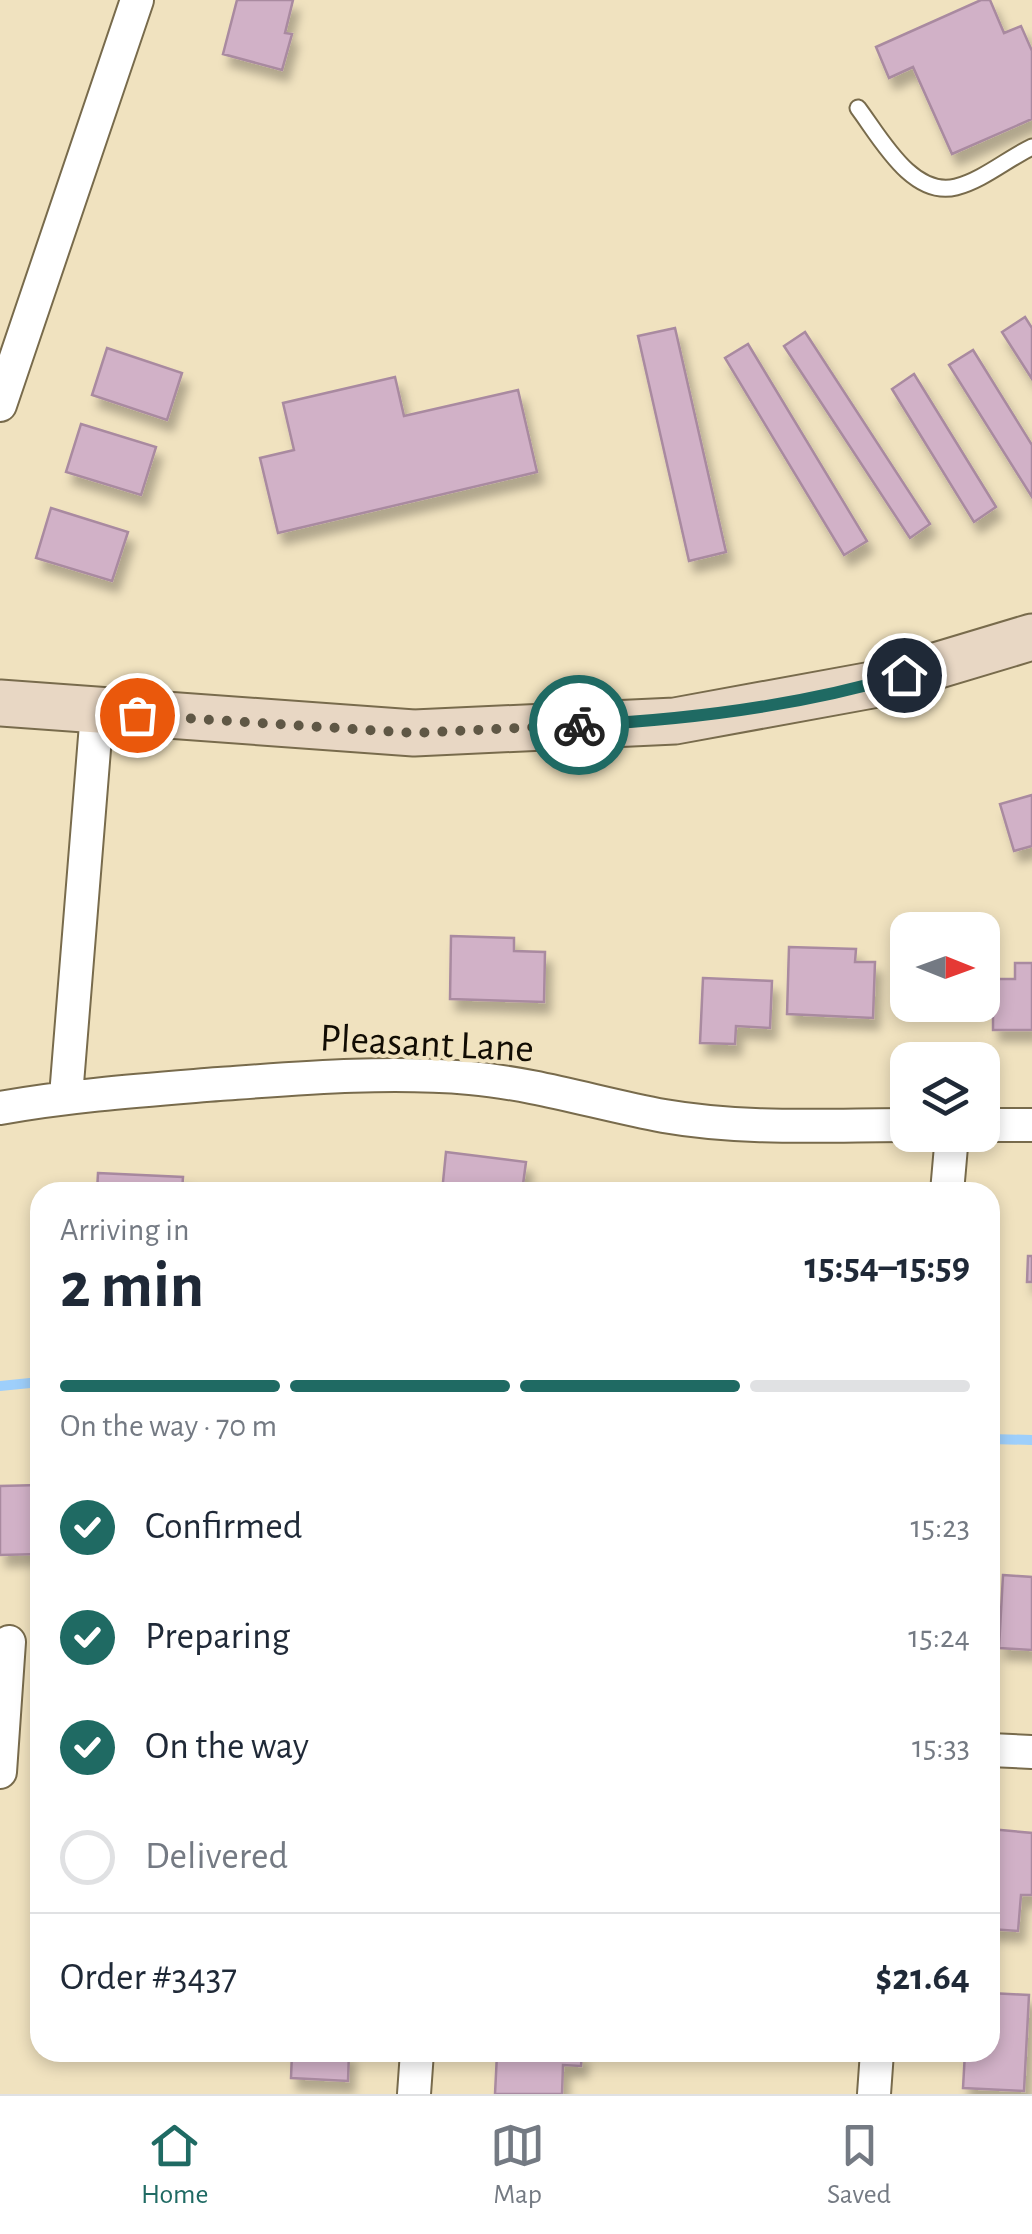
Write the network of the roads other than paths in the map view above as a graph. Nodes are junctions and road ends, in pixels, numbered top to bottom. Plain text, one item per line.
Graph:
1 (137, 0) edge
2 (858, 108) dead end
3 (1032, 147) edge
4 (0, 405) edge
5 (1032, 637) edge
6 (0, 703) edge
7 (97, 712) junction
8 (66, 1096) junction
9 (0, 1108) edge
10 (890, 1125) edge
11 (1000, 1125) edge
12 (1032, 1125) edge
13 (951, 1152) edge
14 (948, 1182) edge
15 (16, 1642) edge
16 (1000, 1750) edge
17 (1032, 1752) edge
18 (0, 1772) edge
19 (416, 2062) edge
20 (876, 2062) edge
21 (414, 2094) edge
22 (874, 2094) edge

1 - 4 street
2 - 3 lane
5 - 7 main road
6 - 7 main road
7 - 8 street
8 - 9 street, Pleasant Lane
8 - 10 street, Pleasant Lane
11 - 12 street
13 - 14 street
15 - 18 street
16 - 17 street
19 - 21 street
20 - 22 street

